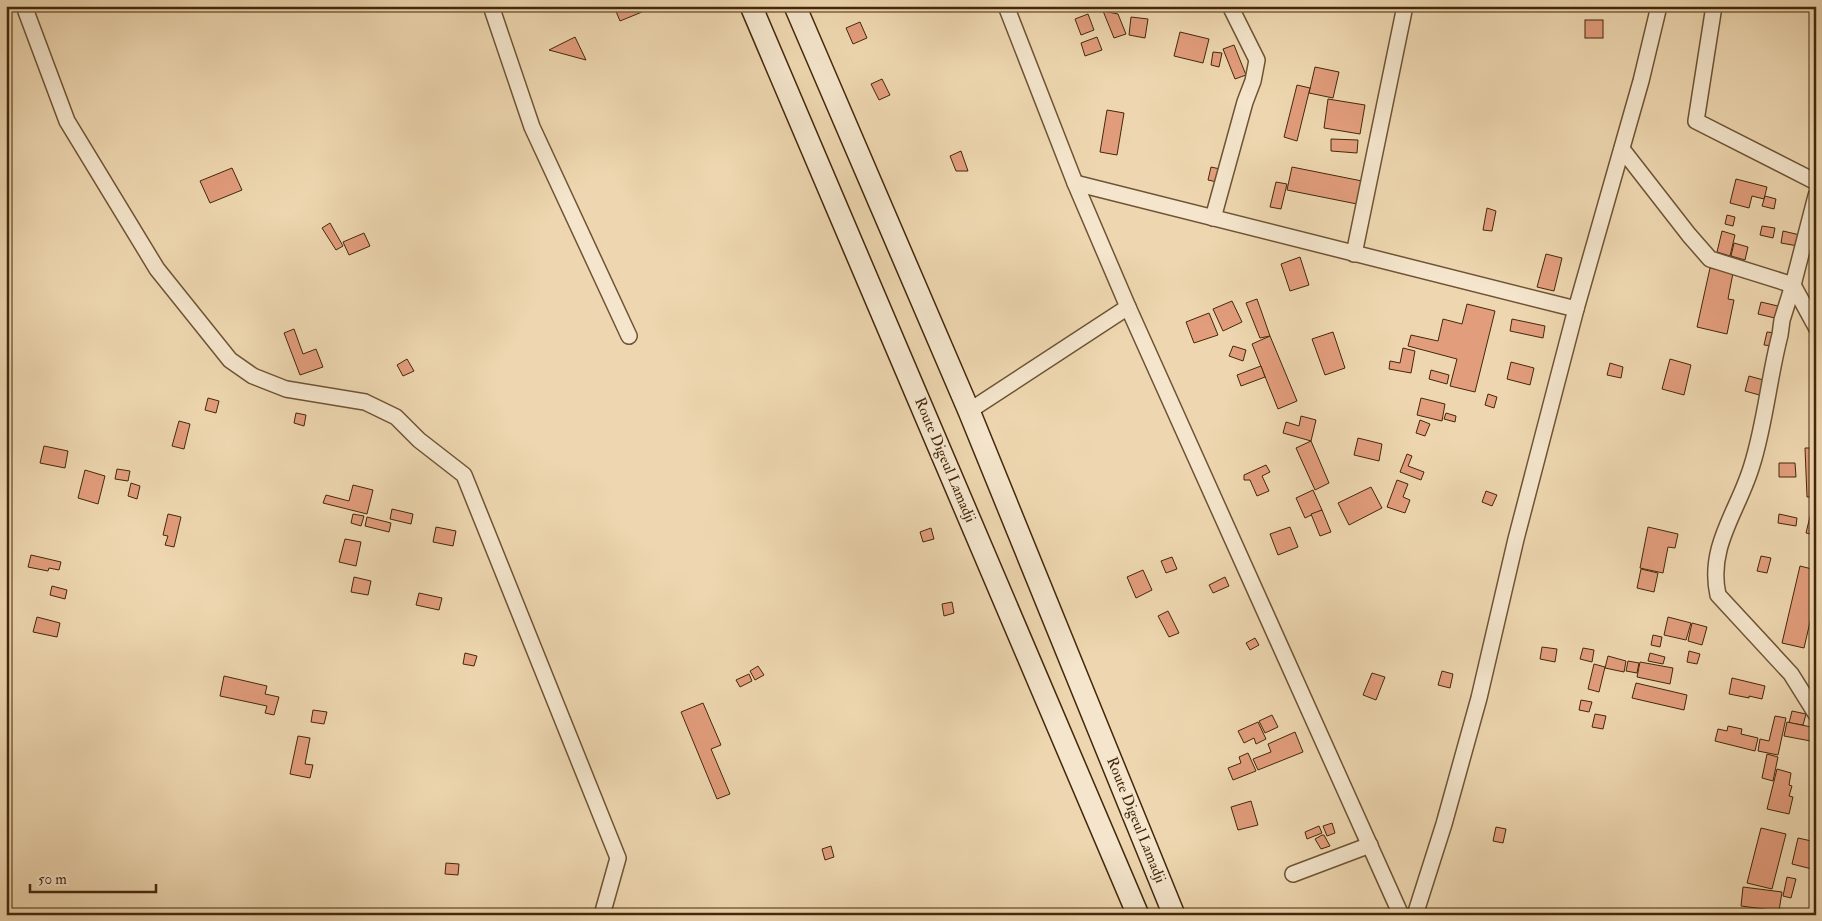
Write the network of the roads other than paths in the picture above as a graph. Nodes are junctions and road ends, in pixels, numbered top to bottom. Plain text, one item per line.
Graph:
1 (24, 6) edge
2 (490, 6) edge
3 (751, 6) edge
4 (795, 6) edge
5 (1230, 6) edge
6 (1405, 6) edge
7 (1660, 6) edge
8 (1714, 6) edge
9 (1004, 7) edge
10 (1622, 149) junction
11 (1816, 182) edge
12 (1075, 183) junction
13 (1816, 196) edge
14 (1213, 218) junction
15 (1354, 254) junction
16 (1793, 285) junction
17 (1128, 307) junction
18 (1576, 310) junction
19 (1816, 328) edge
20 (629, 336) dead end
21 (969, 411) junction
22 (1816, 714) edge
23 (1370, 845) junction
24 (1294, 874) dead end
25 (602, 915) edge
26 (1138, 915) edge
27 (1174, 915) edge
28 (1401, 915) edge
29 (1415, 915) edge

1 - 25 street
2 - 20 street
3 - 26 main road, Route Digeul Lamadji
4 - 21 main road, Route Digeul Lamadji
5 - 14 street
6 - 15 street
7 - 10 street
8 - 11 street
9 - 12 street
10 - 16 street
10 - 18 street
12 - 14 street
12 - 17 street
13 - 16 street
14 - 15 street
15 - 18 street
16 - 19 street
16 - 22 street
17 - 21 street
17 - 23 street
18 - 29 street
21 - 27 main road, Route Digeul Lamadji
23 - 24 street
23 - 28 street

